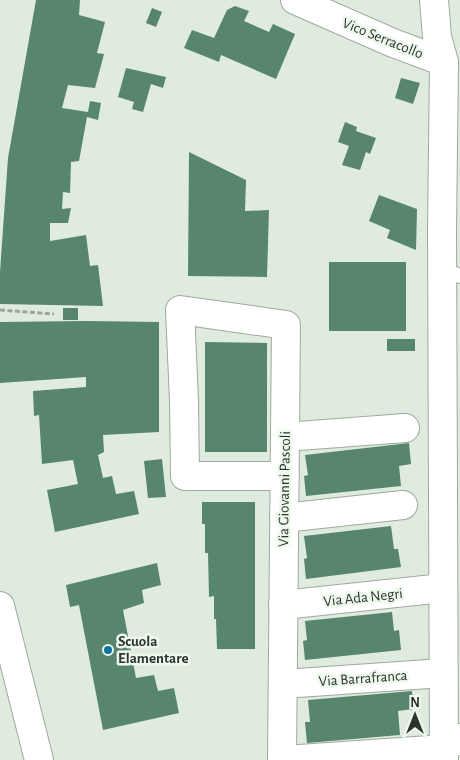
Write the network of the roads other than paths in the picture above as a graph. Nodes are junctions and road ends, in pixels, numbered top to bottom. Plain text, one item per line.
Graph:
1 (295, 0) edge
2 (434, 0) edge
3 (444, 62) junction
4 (451, 273) edge
5 (405, 428) dead end
6 (285, 437) junction
7 (285, 476) junction
8 (452, 486) edge
9 (403, 505) dead end
10 (284, 518) junction
11 (443, 588) junction
12 (0, 606) edge
13 (283, 606) junction
14 (443, 673) junction
15 (282, 684) junction
16 (449, 749) edge
17 (39, 760) edge
18 (283, 760) edge

1 - 3 street, Vico Serracollo
2 - 3 street
3 - 4 street
4 - 8 street
5 - 6 street
6 - 7 street, Via Giovanni Pascoli
6 - 7 street, Via Giovanni Pascoli
7 - 10 street, Via Giovanni Pascoli
8 - 11 street
9 - 10 street
10 - 13 street, Via Giovanni Pascoli
11 - 13 street, Via Ada Negri
11 - 14 street
12 - 17 street
13 - 15 street, Via Giovanni Pascoli
14 - 15 street, Via Barrafranca
14 - 16 street
15 - 18 street, Via Giovanni Pascoli
16 - 18 street

